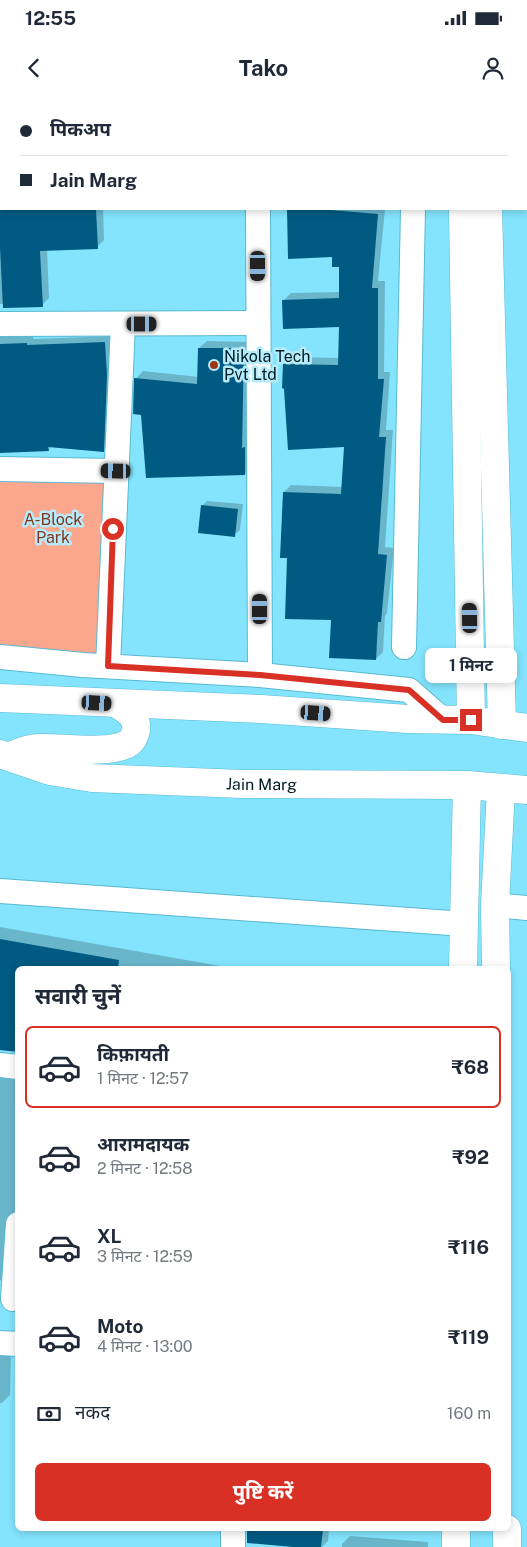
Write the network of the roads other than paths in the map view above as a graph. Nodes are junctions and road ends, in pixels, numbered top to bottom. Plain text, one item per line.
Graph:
1 (258, 210) edge
2 (413, 210) edge
3 (464, 210) edge
4 (488, 210) edge
5 (258, 323) junction
6 (0, 324) edge
7 (123, 324) junction
8 (0, 469) edge
9 (116, 471) junction
10 (404, 647) dead end
11 (0, 657) edge
12 (108, 666) junction
13 (260, 675) junction
14 (0, 698) edge
15 (117, 704) junction
16 (443, 720) junction
17 (471, 720) junction
18 (514, 726) edge
19 (5, 755) edge
20 (467, 785) junction
21 (514, 789) edge
22 (0, 891) edge
23 (495, 905) junction
24 (527, 908) edge
25 (465, 924) junction
26 (464, 966) edge
27 (496, 966) edge
28 (0, 1066) edge
29 (15, 1067) edge
30 (15, 1252) edge
31 (10, 1299) edge
32 (0, 1343) edge
33 (15, 1344) edge
34 (233, 1531) edge
35 (456, 1531) edge
36 (507, 1531) edge
37 (233, 1547) edge
38 (456, 1547) edge
39 (507, 1547) edge

1 - 5 street
2 - 10 street
3 - 17 street
4 - 18 street
5 - 7 street
5 - 13 street
6 - 7 street
7 - 9 street
8 - 9 street
9 - 12 street
11 - 12 street
12 - 13 street
13 - 16 street
14 - 15 street
15 - 16 street
15 - 19 street
16 - 17 street
17 - 18 street
19 - 20 street, Jain Marg
20 - 21 street, Jain Marg
20 - 25 street
21 - 23 street
22 - 25 street
23 - 24 street
23 - 27 street
25 - 26 street
28 - 29 street
30 - 31 street
32 - 33 street
34 - 37 street
35 - 38 street
36 - 39 street

